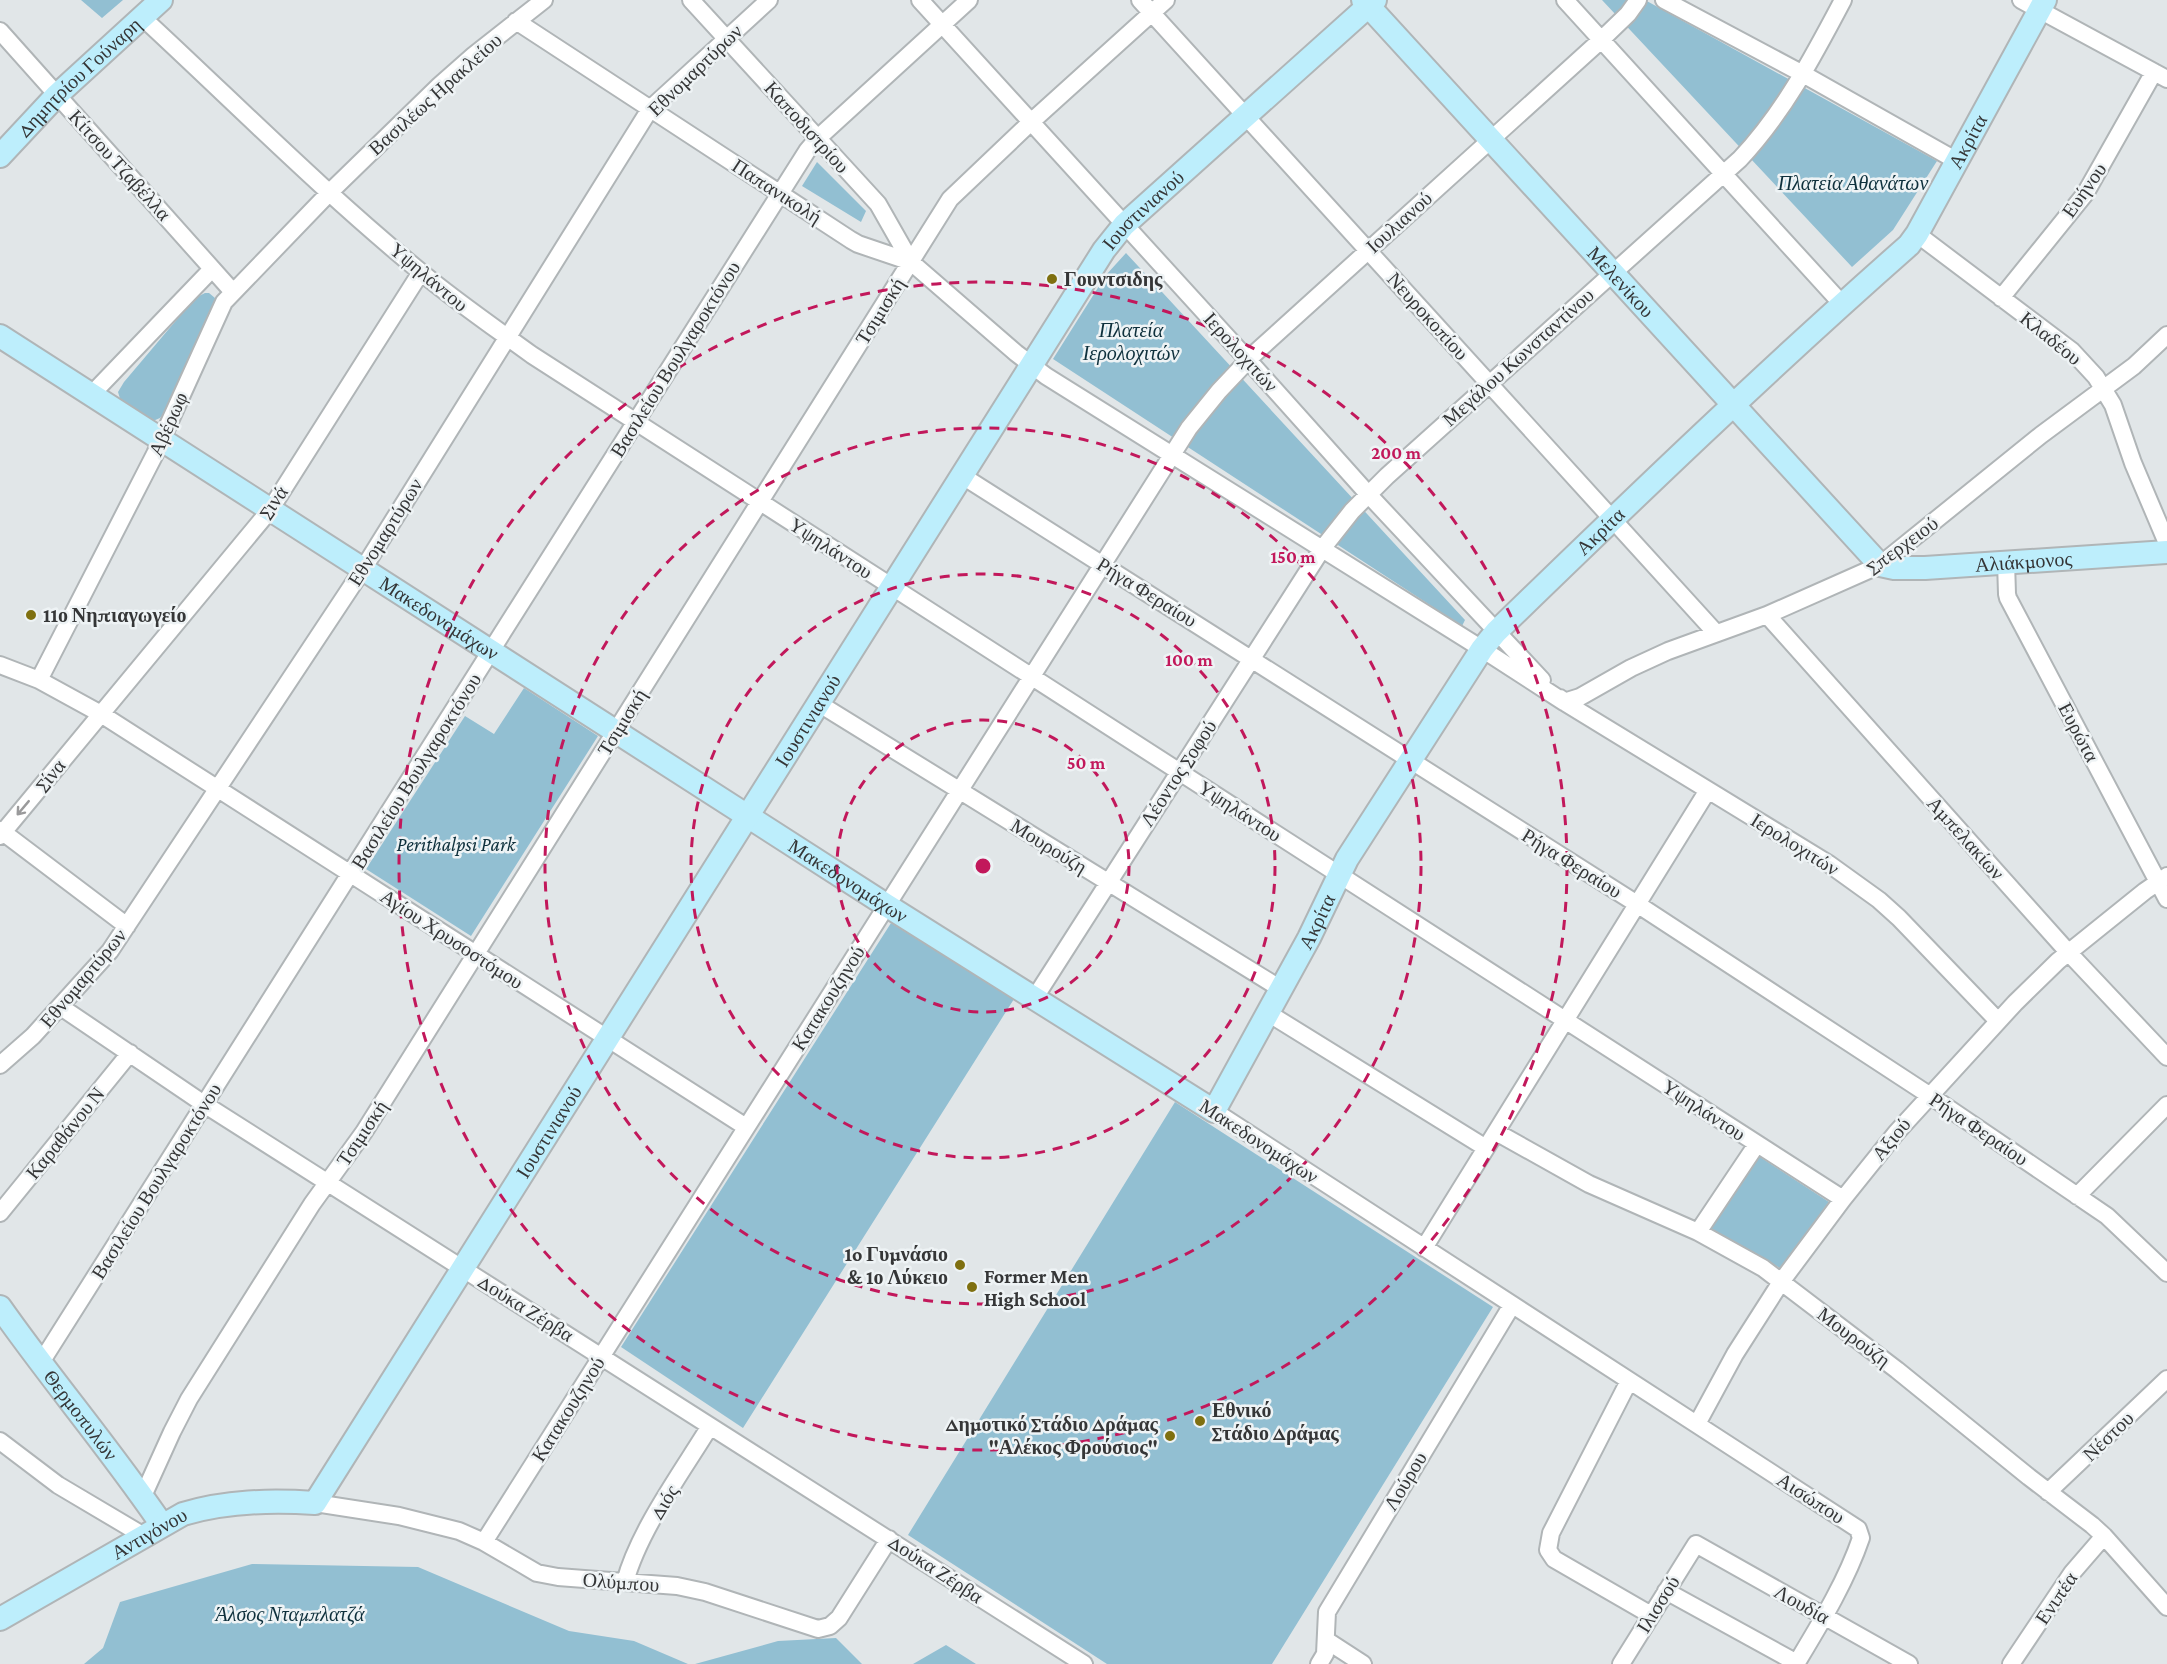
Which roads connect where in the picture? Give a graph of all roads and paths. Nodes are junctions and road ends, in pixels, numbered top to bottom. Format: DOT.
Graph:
graph roads {
  1 [pos="161,0"];
  2 [pos="544,0"];
  3 [pos="691,0"];
  4 [pos="769,0"];
  5 [pos="920,0"];
  6 [pos="969,0"];
  7 [pos="1140,0"];
  8 [pos="1166,0"];
  9 [pos="1564,0"];
  10 [pos="1638,0"];
  11 [pos="1664,0"];
  12 [pos="1844,0"];
  13 [pos="1369,2"];
  14 [pos="2036,3"];
  15 [pos="1152,13"];
  16 [pos="142,17"];
  17 [pos="516,21"];
  18 [pos="943,25"];
  19 [pos="2,35"];
  20 [pos="726,38"];
  21 [pos="1601,40"];
  22 [pos="1803,74"];
  23 [pos="2161,76"];
  24 [pos="57,94"];
  25 [pos="650,108"];
  26 [pos="1246,116"];
  27 [pos="1031,122"];
  28 [pos="818,138"];
  29 [pos="1491,140"];
  30 [pos="0,156"];
  31 [pos="1957,161"];
  32 [pos="1723,175"];
  33 [pos="330,192"];
  34 [pos="780,193"];
  35 [pos="1124,225"];
  36 [pos="1917,234"];
  37 [pos="1368,250"];
  38 [pos="911,262"];
  39 [pos="212,269"];
  40 [pos="421,272"];
  41 [pos="1612,272"];
  42 [pos="233,292"];
  43 [pos="2001,298"];
  44 [pos="1842,304"];
  45 [pos="2167,335"];
  46 [pos="0,336"];
  47 [pos="507,337"];
  48 [pos="1248,360"];
  49 [pos="1030,364"];
  50 [pos="1489,384"];
  51 [pos="2103,388"];
  52 [pos="91,394"];
  53 [pos="1734,405"];
  54 [pos="636,422"];
  55 [pos="161,439"];
  56 [pos="1171,454"];
  57 [pos="961,475"];
  58 [pos="1368,494"];
  59 [pos="760,502"];
  60 [pos="270,510"];
  61 [pos="1612,518"];
  62 [pos="2167,543"];
  63 [pos="1322,549"];
  64 [pos="2167,552"];
  65 [pos="2006,562"];
  66 [pos="1102,564"];
  67 [pos="1880,565"];
  68 [pos="363,569"];
  69 [pos="891,586"];
  70 [pos="1767,615"];
  71 [pos="1716,633"];
  72 [pos="1489,640"];
  73 [pos="491,652"];
  74 [pos="1251,658"];
  75 [pos="0,665"];
  76 [pos="1031,676"];
  77 [pos="39,680"];
  78 [pos="1564,702"];
  79 [pos="818,703"];
  80 [pos="101,714"];
  81 [pos="616,732"];
  82 [pos="1411,760"];
  83 [pos="1179,772"];
  84 [pos="219,789"];
  85 [pos="959,790"];
  86 [pos="1708,790"];
  87 [pos="747,816"];
  88 [pos="1,833"];
  89 [pos="350,874"];
  90 [pos="1340,876"];
  91 [pos="2163,879"];
  92 [pos="1107,882"];
  93 [pos="2167,899"];
  94 [pos="1637,904"];
  95 [pos="886,905"];
  96 [pos="128,926"];
  97 [pos="2068,952"];
  98 [pos="476,954"];
  99 [pos="1281,989"];
  100 [pos="1035,999"];
  101 [pos="61,1007"];
  102 [pos="1268,1013"];
  103 [pos="1565,1020"];
  104 [pos="1998,1021"];
  105 [pos="607,1038"];
  106 [pos="130,1053"];
  107 [pos="2167,1058"];
  108 [pos="0,1065"];
  109 [pos="1929,1095"];
  110 [pos="204,1104"];
  111 [pos="2167,1105"];
  112 [pos="1214,1111"];
  113 [pos="746,1127"];
  114 [pos="1496,1132"];
  115 [pos="1757,1144"];
  116 [pos="1486,1148"];
  117 [pos="327,1182"];
  118 [pos="2078,1196"];
  119 [pos="1843,1199"];
  120 [pos="0,1213"];
  121 [pos="1698,1232"];
  122 [pos="1424,1248"];
  123 [pos="462,1268"];
  124 [pos="2167,1273"];
  125 [pos="1781,1282"];
  126 [pos="1512,1305"];
  127 [pos="0,1307"];
  128 [pos="601,1356"];
  129 [pos="40,1364"];
  130 [pos="2167,1379"];
  131 [pos="1629,1381"];
  132 [pos="1697,1425"];
  133 [pos="710,1426"];
  134 [pos="0,1441"];
  135 [pos="2049,1492"];
  136 [pos="143,1496"];
  137 [pos="315,1503"];
  138 [pos="153,1530"];
  139 [pos="2104,1536"];
  140 [pos="888,1539"];
  141 [pos="484,1542"];
  142 [pos="1696,1544"];
  143 [pos="625,1582"];
  144 [pos="1666,1591"];
  145 [pos="2167,1607"];
  146 [pos="1651,1615"];
  147 [pos="1825,1617"];
  148 [pos="0,1619"];
  149 [pos="1326,1640"];
  150 [pos="1084,1664"];
  151 [pos="1319,1664"];
  152 [pos="1363,1664"];
  153 [pos="1621,1664"];
  154 [pos="1796,1664"];
  155 [pos="1909,1664"];
  156 [pos="2011,1664"];
  1 -- 16 [label="street, Δημητρίου Γούναρη"];
  2 -- 17 [label="street, Βασιλέως Ηρακλείου"];
  3 -- 20 [label="street, Καποδιστρίου"];
  4 -- 20 [label="street, Εθνομαρτύρων"];
  5 -- 18 [label="street, Ιερολοχιτών"];
  6 -- 18 [label="street, Βασιλείου Βουλγαροκτόνου"];
  7 -- 15 [label="street, Νευροκοπίου"];
  8 -- 15 [label="street, Τσιμισκή"];
  9 -- 21 [label="street"];
  10 -- 21 [label="street, Ιουλιανού"];
  11 -- 22 [label="street"];
  12 -- 22 [label="street, Μεγάλου Κωνσταντίνου"];
  13 -- 26 [label="street, Ιουστινιανού"];
  13 -- 29 [label="street, Μελενίκου"];
  14 -- 23 [label="street"];
  14 -- 31 [label="street, Ακρίτα"];
  15 -- 26 [label="street, Νευροκοπίου"];
  15 -- 27 [label="street, Τσιμισκή"];
  16 -- 24 [label="street, Δημητρίου Γούναρη"];
  16 -- 33 [label="street, Υψηλάντου"];
  17 -- 25 [label="street, Παπανικολή"];
  17 -- 33 [label="street, Βασιλέως Ηρακλείου"];
  18 -- 27 [label="street, Ιερολοχιτών"];
  18 -- 28 [label="street, Βασιλείου Βουλγαροκτόνου"];
  19 -- 24 [label="street, Κίτσου Τζαβέλλα"];
  20 -- 25 [label="street, Εθνομαρτύρων"];
  20 -- 28 [label="street, Καποδιστρίου"];
  21 -- 29 [label="street, Ιουλιανού"];
  21 -- 32 [label="street"];
  22 -- 31 [label="street"];
  22 -- 32 [label="street, Μεγάλου Κωνσταντίνου"];
  23 -- 43 [label="street, Ευήνου"];
  24 -- 30 [label="street, Δημητρίου Γούναρη"];
  24 -- 39 [label="street, Κίτσου Τζαβέλλα"];
  25 -- 34 [label="street, Παπανικολή"];
  25 -- 47 [label="street, Εθνομαρτύρων"];
  26 -- 35 [label="street, Ιουστινιανού"];
  26 -- 37 [label="street, Νευροκοπίου"];
  27 -- 35 [label="street, Ιερολοχιτών"];
  27 -- 38 [label="street, Τσιμισκή"];
  28 -- 34 [label="street, Βασιλείου Βουλγαροκτόνου"];
  28 -- 38 [label="street, Καποδιστρίου"];
  29 -- 37 [label="street, Ιουλιανού"];
  29 -- 41 [label="street, Μελενίκου"];
  31 -- 36 [label="street, Ακρίτα"];
  32 -- 41 [label="street, Μεγάλου Κωνσταντίνου"];
  32 -- 44 [label="street"];
  33 -- 40 [label="street, Υψηλάντου"];
  33 -- 42 [label="street, Αβέρωφ"];
  34 -- 38 [label="street, Παπανικολή"];
  34 -- 54 [label="street, Βασιλείου Βουλγαροκτόνου"];
  35 -- 48 [label="street, Ιερολοχιτών"];
  35 -- 49 [label="street, Ιουστινιανού"];
  36 -- 43 [label="street, Κλαδέου"];
  36 -- 44 [label="street, Ακρίτα"];
  37 -- 48 [label="street, Ιουλιανού"];
  37 -- 50 [label="street, Νευροκοπίου"];
  38 -- 49 [label="street, Παπανικολή"];
  38 -- 59 [label="street, Τσιμισκή"];
  39 -- 42 [label="street, Κίτσου Τζαβέλλα"];
  39 -- 52 [label="street"];
  40 -- 47 [label="street, Υψηλάντου"];
  40 -- 60 [label="street, Σινά"];
  41 -- 50 [label="street, Μεγάλου Κωνσταντίνου"];
  41 -- 53 [label="street, Μελενίκου"];
  42 -- 55 [label="street, Αβέρωφ"];
  43 -- 51 [label="street, Κλαδέου"];
  44 -- 53 [label="street, Ακρίτα"];
  45 -- 51 [label="street, Σπερχειού"];
  46 -- 52 [label="street, Μακεδονομάχων"];
  47 -- 54 [label="street, Υψηλάντου"];
  47 -- 68 [label="street, Εθνομαρτύρων"];
  48 -- 56 [label="street, Ιουλιανού"];
  48 -- 58 [label="street, Ιερολοχιτών"];
  49 -- 56 [label="street, Ιερολοχιτών"];
  49 -- 57 [label="street, Ιουστινιανού"];
  50 -- 58 [label="street, Μεγάλου Κωνσταντίνου"];
  50 -- 61 [label="street, Νευροκοπίου"];
  51 -- 62 [label="street, Κλαδέου"];
  51 -- 67 [label="street, Σπερχειού"];
  52 -- 55 [label="street, Μακεδονομάχων"];
  53 -- 61 [label="street, Ακρίτα"];
  53 -- 67 [label="street, Μελενίκου"];
  54 -- 59 [label="street, Υψηλάντου"];
  54 -- 73 [label="street, Βασιλείου Βουλγαροκτόνου"];
  55 -- 60 [label="street, Μακεδονομάχων"];
  55 -- 77 [label="street, Αβέρωφ"];
  56 -- 63 [label="street, Ιερολοχιτών"];
  56 -- 66 [label="street, Κατακουζηνού"];
  57 -- 66 [label="street, Ρήγα Φεραίου"];
  57 -- 69 [label="street, Ιουστινιανού"];
  58 -- 63 [label="street, Μεγάλου Κωνσταντίνου"];
  58 -- 72 [label="street, Ιερολοχιτών"];
  59 -- 69 [label="street, Υψηλάντου"];
  59 -- 81 [label="street, Τσιμισκή"];
  60 -- 68 [label="street, Μακεδονομάχων"];
  60 -- 80 [label="street, Σινά"];
  61 -- 71 [label="street, Νευροκοπίου"];
  61 -- 72 [label="street, Ακρίτα"];
  63 -- 72 [label="street, Ιερολοχιτών"];
  63 -- 74 [label="street, Λέοντος Σοφού"];
  64 -- 65 [label="street, Αλιάκμονος"];
  65 -- 67 [label="street, Αλιάκμονος"];
  65 -- 91 [label="street, Ευρώτα"];
  66 -- 74 [label="street, Ρήγα Φεραίου"];
  66 -- 76 [label="street, Κατακουζηνού"];
  67 -- 70 [label="street, Σπερχειού"];
  68 -- 73 [label="street, Μακεδονομάχων"];
  68 -- 84 [label="street, Εθνομαρτύρων"];
  69 -- 76 [label="street, Υψηλάντου"];
  69 -- 79 [label="street, Ιουστινιανού"];
  70 -- 71 [label="street, Σπερχειού"];
  70 -- 97 [label="street, Αμπελακίων"];
  71 -- 78 [label="street, Σπερχειού"];
  72 -- 78 [label="street, Ιερολοχιτών"];
  72 -- 82 [label="street, Ακρίτα"];
  73 -- 81 [label="street, Μακεδονομάχων"];
  73 -- 89 [label="street, Βασιλείου Βουλγαροκτόνου"];
  74 -- 82 [label="street, Ρήγα Φεραίου"];
  74 -- 83 [label="street, Λέοντος Σοφού"];
  75 -- 77 [label="street, Αγίου Χρυσοστόμου"];
  76 -- 83 [label="street, Υψηλάντου"];
  76 -- 85 [label="street, Κατακουζηνού"];
  77 -- 80 [label="street, Αγίου Χρυσοστόμου"];
  78 -- 86 [label="street, Ιερολοχιτών"];
  79 -- 85 [label="street, Μουρούζη"];
  79 -- 87 [label="street, Ιουστινιανού"];
  80 -- 84 [label="street, Αγίου Χρυσοστόμου"];
  80 -- 88 [label="street, Σίνα, one-way"];
  81 -- 87 [label="street, Μακεδονομάχων"];
  81 -- 98 [label="street, Τσιμισκή"];
  82 -- 90 [label="street, Ακρίτα"];
  82 -- 94 [label="street, Ρήγα Φεραίου"];
  83 -- 90 [label="street, Υψηλάντου"];
  83 -- 92 [label="street, Λέοντος Σοφού"];
  84 -- 89 [label="street, Αγίου Χρυσοστόμου"];
  84 -- 96 [label="street, Εθνομαρτύρων"];
  85 -- 92 [label="street, Μουρούζη"];
  85 -- 95 [label="street, Κατακουζηνού"];
  86 -- 94 [label="street"];
  86 -- 104 [label="street, Ιερολοχιτών"];
  87 -- 95 [label="street, Μακεδονομάχων"];
  87 -- 105 [label="street, Ιουστινιανού"];
  88 -- 96 [label="street"];
  89 -- 98 [label="street, Αγίου Χρυσοστόμου"];
  89 -- 110 [label="street, Βασιλείου Βουλγαροκτόνου"];
  90 -- 99 [label="street, Ακρίτα"];
  90 -- 103 [label="street, Υψηλάντου"];
  91 -- 93 [label="street, Ευρώτα"];
  91 -- 97 [label="street, Αξιού"];
  92 -- 99 [label="street, Μουρούζη"];
  92 -- 100 [label="street, Λέοντος Σοφού"];
  94 -- 103 [label="street"];
  94 -- 109 [label="street, Ρήγα Φεραίου"];
  95 -- 100 [label="street, Μακεδονομάχων"];
  95 -- 113 [label="street, Κατακουζηνού"];
  96 -- 101 [label="street, Εθνομαρτύρων"];
  97 -- 104 [label="street, Αξιού"];
  97 -- 107 [label="street, Αμπελακίων"];
  98 -- 105 [label="street, Αγίου Χρυσοστόμου"];
  98 -- 117 [label="street, Τσιμισκή"];
  99 -- 102 [label="street, Ακρίτα"];
  100 -- 112 [label="street, Μακεδονομάχων"];
  101 -- 106 [label="street, Δούκα Ζέρβα"];
  101 -- 108 [label="street, Εθνομαρτύρων"];
  102 -- 112 [label="street, Ακρίτα"];
  102 -- 116 [label="street"];
  103 -- 114 [label="street"];
  103 -- 115 [label="street, Υψηλάντου"];
  104 -- 109 [label="street, Αξιού"];
  105 -- 113 [label="street, Αγίου Χρυσοστόμου"];
  105 -- 123 [label="street, Ιουστινιανού"];
  106 -- 110 [label="street, Δούκα Ζέρβα"];
  106 -- 120 [label="street, Καραθάνου Ν"];
  109 -- 118 [label="street, Ρήγα Φεραίου"];
  109 -- 119 [label="street, Αξιού"];
  110 -- 117 [label="street, Δούκα Ζέρβα"];
  110 -- 129 [label="street, Βασιλείου Βουλγαροκτόνου"];
  111 -- 118 [label="street"];
  112 -- 122 [label="street, Μακεδονομάχων"];
  113 -- 128 [label="street, Κατακουζηνού"];
  114 -- 116 [label="street"];
  114 -- 121 [label="street, Μουρούζη"];
  115 -- 119 [label="street, Υψηλάντου"];
  115 -- 121 [label="street"];
  116 -- 122 [label="street"];
  117 -- 123 [label="street, Δούκα Ζέρβα"];
  117 -- 136 [label="street, Τσιμισκή"];
  118 -- 124 [label="street, Ρήγα Φεραίου"];
  119 -- 125 [label="street, Αξιού"];
  121 -- 125 [label="street, Μουρούζη"];
  122 -- 126 [label="street, Μακεδονομάχων"];
  123 -- 128 [label="street, Δούκα Ζέρβα"];
  123 -- 137 [label="street, Ιουστινιανού"];
  125 -- 132 [label="street, Αξιού"];
  125 -- 135 [label="street, Μουρούζη"];
  126 -- 131 [label="street, Μακεδονομάχων"];
  126 -- 149 [label="street, Λούρου"];
  127 -- 129 [label="street, Θερμοπυλών"];
  128 -- 133 [label="street, Δούκα Ζέρβα"];
  128 -- 141 [label="street, Κατακουζηνού"];
  129 -- 136 [label="street, Θερμοπυλών"];
  130 -- 135 [label="street, Νέστου"];
  131 -- 132 [label="street, Μακεδονομάχων"];
  131 -- 146 [label="street"];
  132 -- 147 [label="street, Αισώπου"];
  133 -- 140 [label="street, Δούκα Ζέρβα"];
  133 -- 143 [label="street, Διός"];
  134 -- 138 [label="street"];
  135 -- 139 [label="street, Μουρούζη"];
  136 -- 138 [label="street, Θερμοπυλών"];
  137 -- 138 [label="street, Αντιγόνου"];
  137 -- 141 [label="street, Ολύμπου"];
  138 -- 148 [label="street, Αντιγόνου"];
  139 -- 145 [label="street, Μουρούζη"];
  139 -- 156 [label="street, Ενιπέα"];
  140 -- 143 [label="street, Ολύμπου"];
  140 -- 150 [label="street, Δούκα Ζέρβα"];
  141 -- 143 [label="street, Ολύμπου"];
  142 -- 144 [label="street, Ιλισσού"];
  142 -- 147 [label="street, Λουδία"];
  144 -- 146 [label="street, Ιλισσού"];
  144 -- 154 [label="street"];
  146 -- 153 [label="street, Ιλισσού"];
  147 -- 154 [label="street, Αισώπου"];
  147 -- 155 [label="street, Λουδία"];
  149 -- 151 [label="street, Λούρου"];
  149 -- 152 [label="street"];
}
